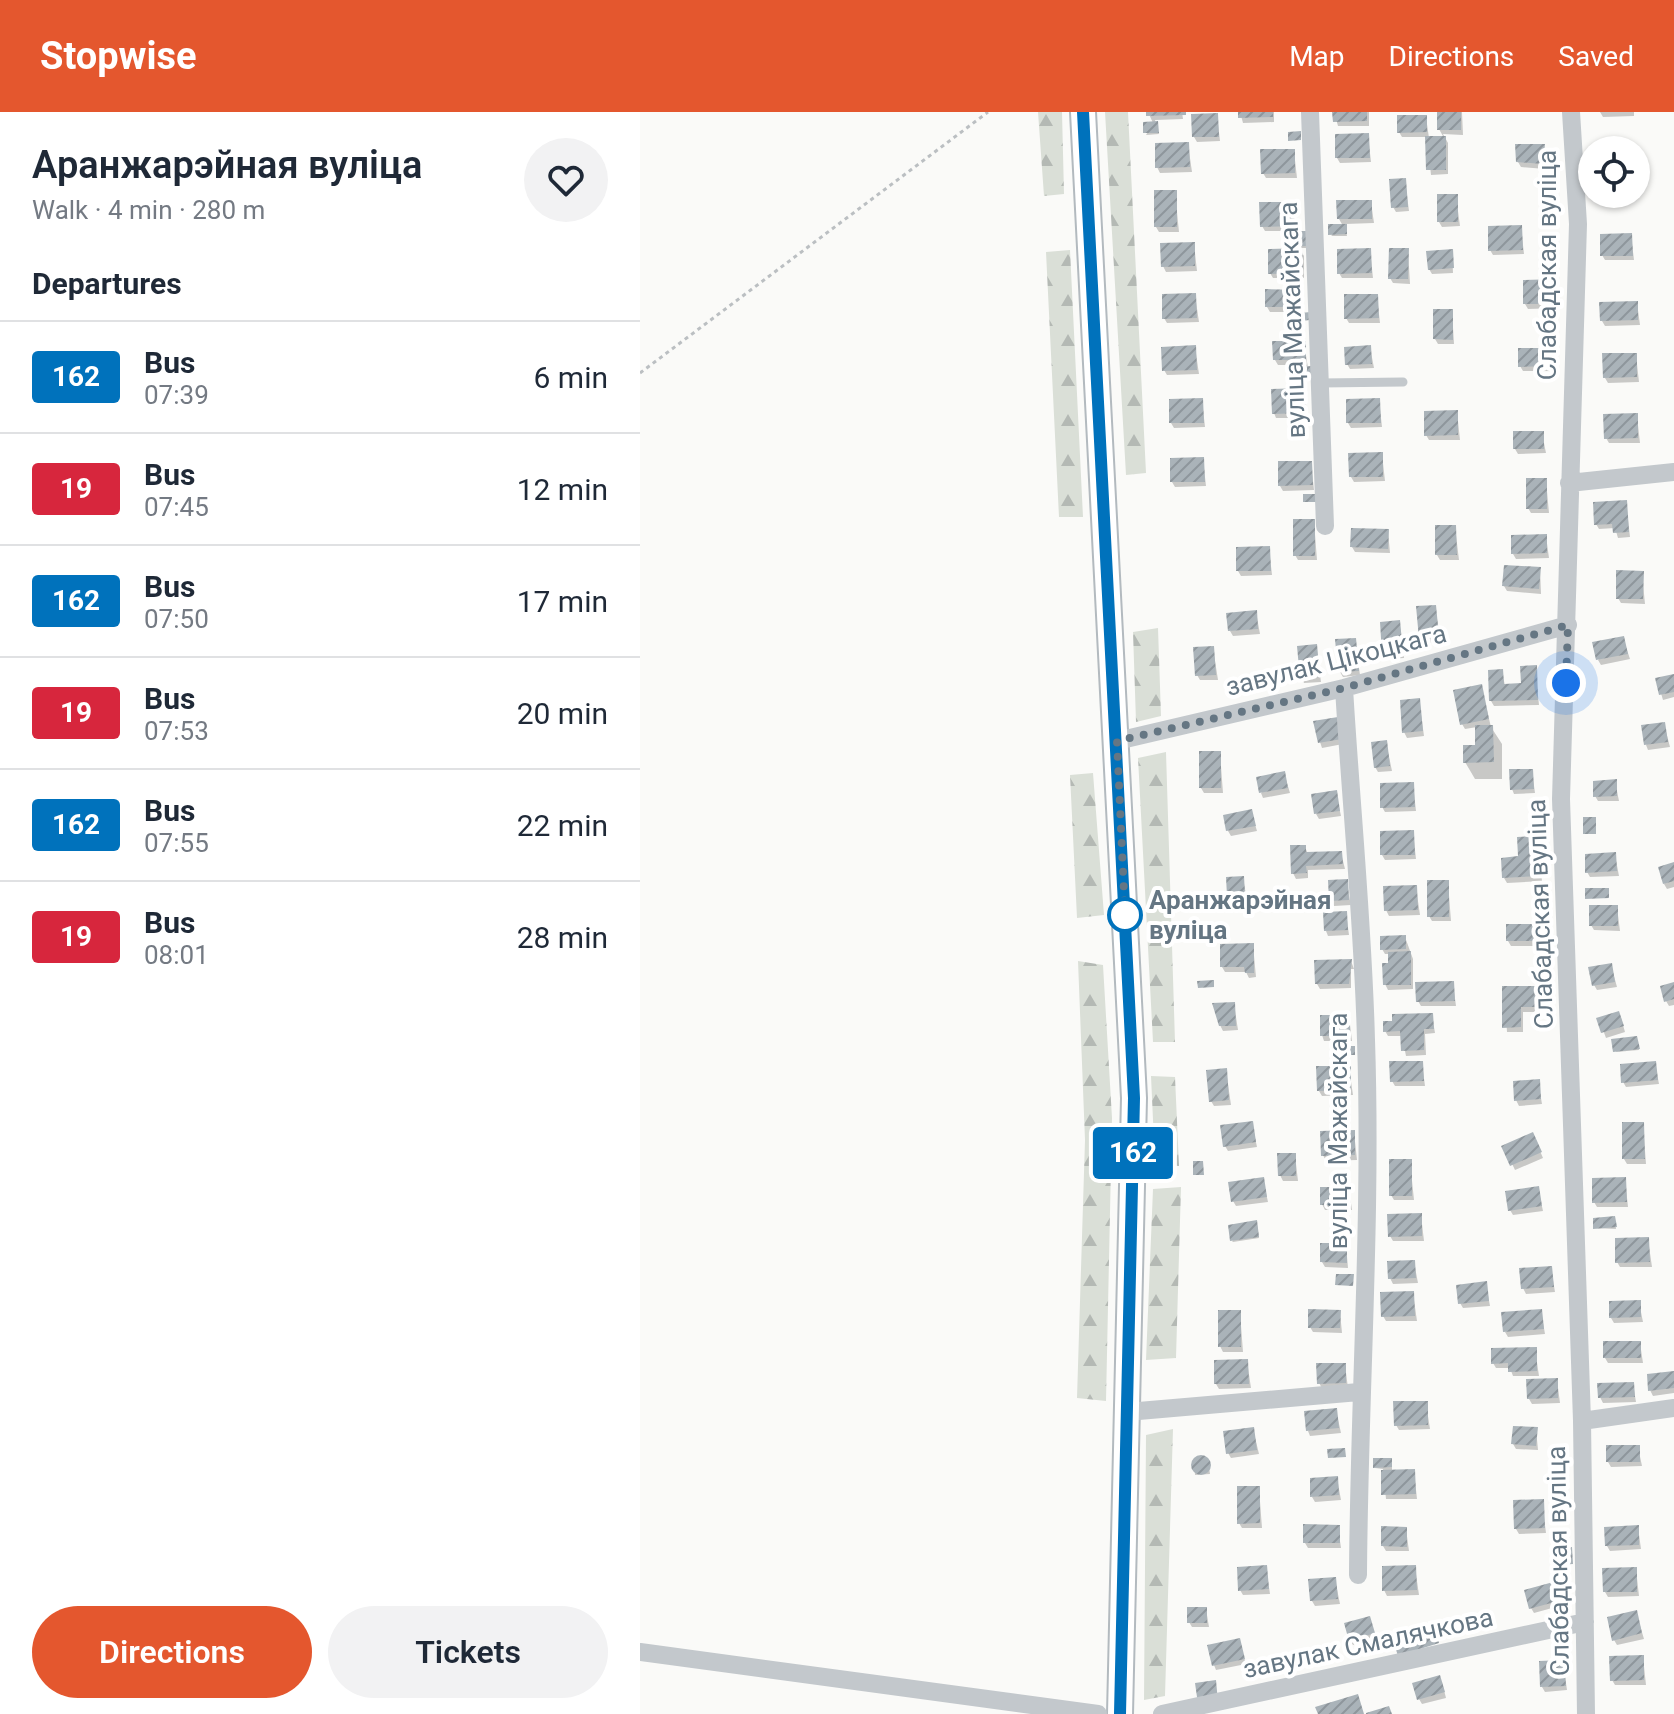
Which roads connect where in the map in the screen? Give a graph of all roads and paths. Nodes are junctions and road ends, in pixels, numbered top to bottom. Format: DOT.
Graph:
graph roads {
  1 [pos="988,112"];
  2 [pos="1083,112"];
  3 [pos="1310,112"];
  4 [pos="1571,112"];
  5 [pos="640,373"];
  6 [pos="1403,382"];
  7 [pos="1321,383"];
  8 [pos="1674,472"];
  9 [pos="1569,483"];
  10 [pos="1325,526"];
  11 [pos="1568,625"];
  12 [pos="1344,688"];
  13 [pos="1117,741"];
  14 [pos="1359,1392"];
  15 [pos="1674,1408"];
  16 [pos="1127,1412"];
  17 [pos="1582,1421"];
  18 [pos="1358,1575"];
  19 [pos="1585,1622"];
  20 [pos="640,1652"];
  21 [pos="1098,1714"];
  22 [pos="1120,1714"];
  23 [pos="1162,1714"];
  24 [pos="1586,1714"];
  1 -- 5 [label="path"];
  2 -- 13 [label="main road"];
  3 -- 7 [label="street, вуліца Мажайскага"];
  4 -- 9 [label="street, Слабадская вуліца"];
  6 -- 7 [label="lane"];
  7 -- 10 [label="street, вуліца Мажайскага"];
  8 -- 9 [label="street"];
  9 -- 11 [label="street, Слабадская вуліца"];
  11 -- 12 [label="street, завулак Цікоцкага"];
  11 -- 17 [label="street, Слабадская вуліца"];
  12 -- 13 [label="street, завулак Цікоцкага"];
  12 -- 14 [label="street, вуліца Мажайскага"];
  13 -- 16 [label="main road"];
  14 -- 16 [label="street"];
  14 -- 18 [label="street, вуліца Мажайскага"];
  15 -- 17 [label="street"];
  16 -- 22 [label="main road"];
  17 -- 19 [label="street, Слабадская вуліца"];
  19 -- 23 [label="street, завулак Смалячкова"];
  19 -- 24 [label="street, Слабадская вуліца"];
  20 -- 21 [label="street"];
}
